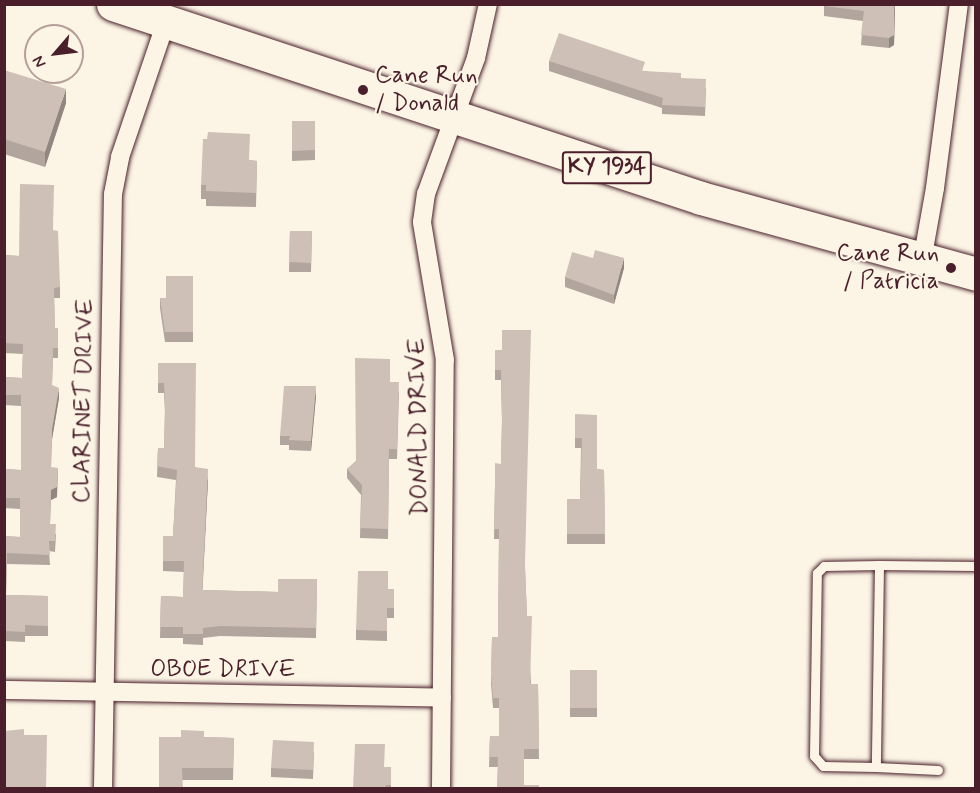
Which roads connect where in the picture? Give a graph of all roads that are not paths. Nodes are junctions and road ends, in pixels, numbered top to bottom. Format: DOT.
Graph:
graph roads {
  1 [pos="113,4"];
  2 [pos="488,4"];
  3 [pos="959,4"];
  4 [pos="166,22"];
  5 [pos="454,118"];
  6 [pos="922,261"];
  7 [pos="975,274"];
  8 [pos="879,565"];
  9 [pos="975,566"];
  10 [pos="4,690"];
  11 [pos="104,691"];
  12 [pos="442,698"];
  13 [pos="876,767"];
  14 [pos="938,770"];
  15 [pos="104,789"];
  16 [pos="441,789"];
  1 -- 4 [label="highway, KY 1934"];
  2 -- 5 [label="street, DONALD DRIVE"];
  3 -- 6 [label="street"];
  4 -- 5 [label="highway, KY 1934"];
  4 -- 11 [label="street, CLARINET DRIVE"];
  5 -- 6 [label="highway, KY 1934"];
  5 -- 12 [label="street, DONALD DRIVE"];
  6 -- 7 [label="highway, KY 1934"];
  8 -- 9 [label="lane"];
  8 -- 13 [label="lane"];
  8 -- 13 [label="lane"];
  10 -- 11 [label="street, OBOE DRIVE"];
  11 -- 12 [label="street, OBOE DRIVE"];
  11 -- 15 [label="street, CLARINET DRIVE"];
  12 -- 16 [label="street, DONALD DRIVE"];
  13 -- 14 [label="lane"];
}
